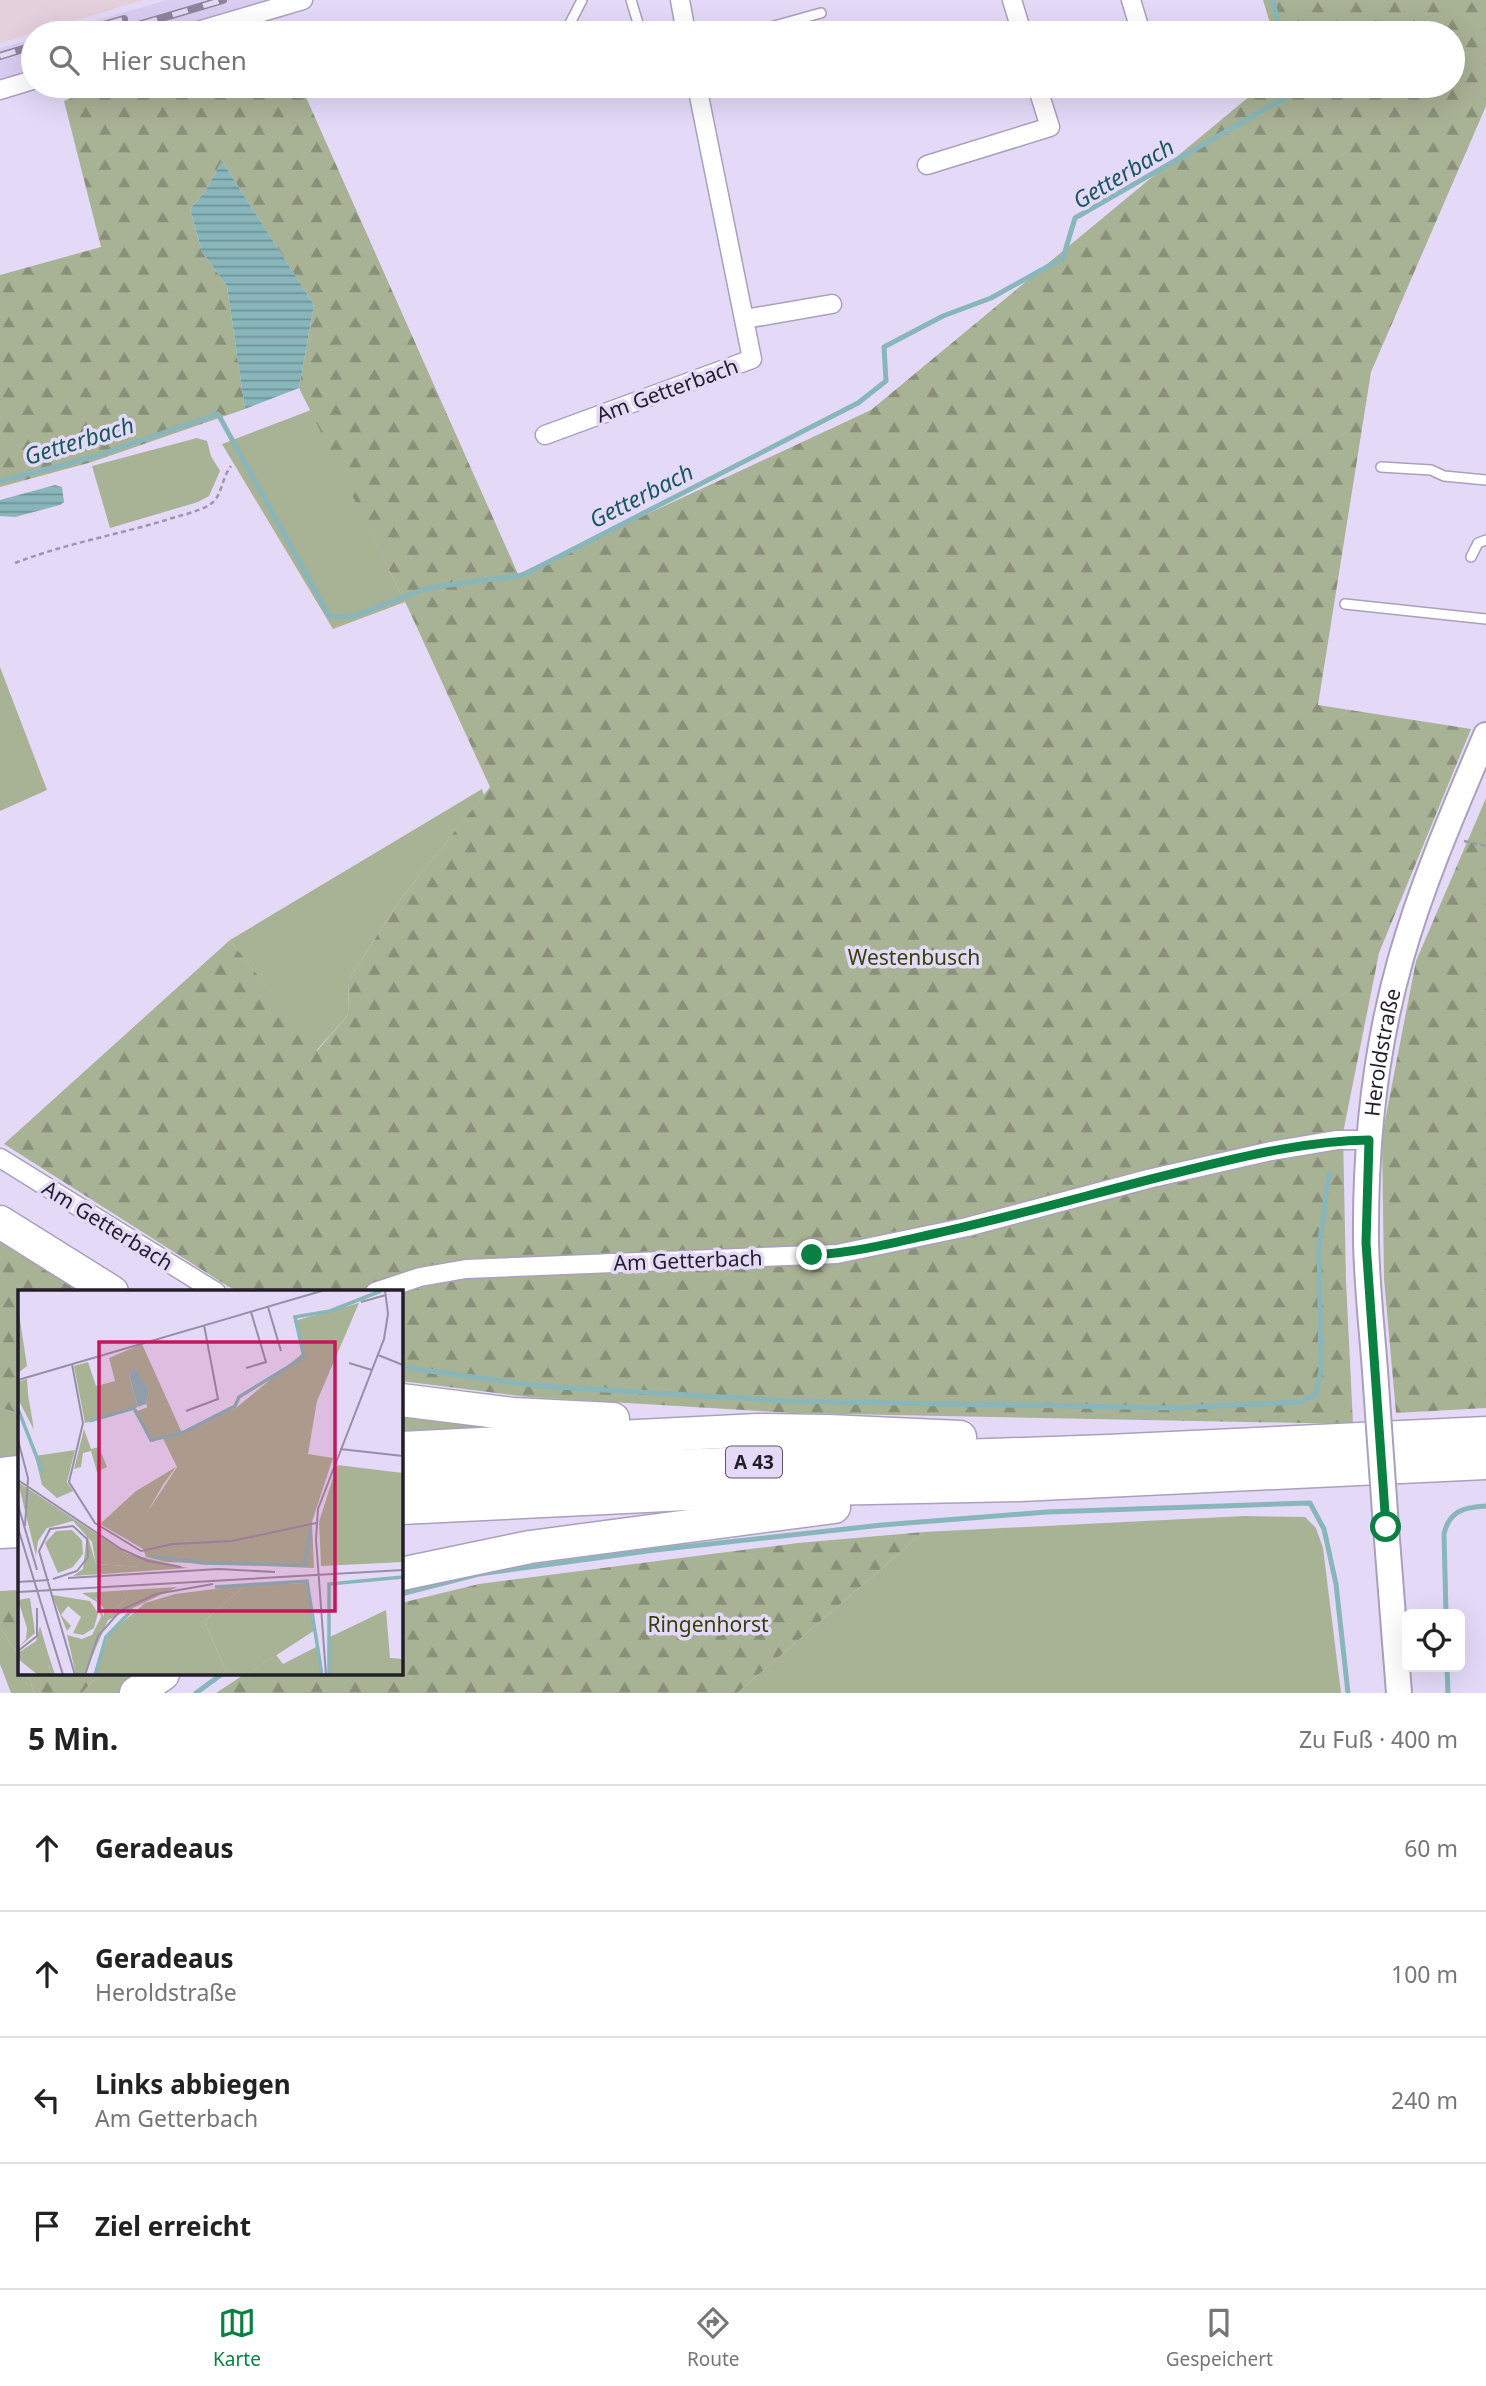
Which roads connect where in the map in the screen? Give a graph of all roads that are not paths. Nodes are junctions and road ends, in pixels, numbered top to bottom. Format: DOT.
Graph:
graph roads {
  1 [pos="303,0"];
  2 [pos="582,0"];
  3 [pos="631,0"];
  4 [pos="680,0"];
  5 [pos="1012,0"];
  6 [pos="1131,0"];
  7 [pos="821,13"];
  8 [pos="232,21"];
  9 [pos="571,21"];
  10 [pos="637,21"];
  11 [pos="687,21"];
  12 [pos="792,21"];
  13 [pos="1018,21"];
  14 [pos="1137,21"];
  15 [pos="21,84"];
  16 [pos="0,90"];
  17 [pos="699,98"];
  18 [pos="1041,98"];
  19 [pos="927,165"];
  20 [pos="832,304"];
  21 [pos="745,319"];
  22 [pos="545,435"];
  23 [pos="1381,467"];
  24 [pos="1486,480"];
  25 [pos="1486,540"];
  26 [pos="1471,557"];
  27 [pos="1345,604"];
  28 [pos="1486,619"];
  29 [pos="1486,735"];
  30 [pos="1369,1140"];
  31 [pos="0,1158"];
  32 [pos="0,1222"];
  33 [pos="109,1290"];
  34 [pos="213,1290"];
  35 [pos="381,1290"];
  36 [pos="402,1400"];
  37 [pos="758,1430"];
  38 [pos="1486,1433"];
  39 [pos="402,1448"];
  40 [pos="1108,1451"];
  41 [pos="1486,1463"];
  42 [pos="18,1472"];
  43 [pos="0,1474"];
  44 [pos="402,1479"];
  45 [pos="1020,1485"];
  46 [pos="18,1501"];
  47 [pos="0,1503"];
  48 [pos="402,1508"];
  49 [pos="18,1531"];
  50 [pos="0,1532"];
  51 [pos="402,1574"];
  52 [pos="162,1675"];
  53 [pos="136,1693"];
  54 [pos="1399,1693"];
  1 -- 8 [label="street"];
  2 -- 9 [label="lane"];
  3 -- 10 [label="lane"];
  4 -- 11 [label="street"];
  5 -- 13 [label="street"];
  6 -- 14 [label="street"];
  7 -- 12 [label="lane"];
  15 -- 16 [label="street"];
  17 -- 21 [label="street, Am Getterbach"];
  18 -- 19 [label="street"];
  20 -- 21 [label="street"];
  21 -- 22 [label="street, Am Getterbach"];
  23 -- 24 [label="lane"];
  25 -- 26 [label="lane"];
  27 -- 28 [label="lane"];
  29 -- 30 [label="main road, Heroldstraße"];
  30 -- 35 [label="street, Am Getterbach"];
  30 -- 54 [label="main road, Heroldstraße, bridge"];
  31 -- 34 [label="street, Am Getterbach"];
  32 -- 33 [label="highway"];
  36 -- 37 [label="highway"];
  37 -- 39 [label="highway"];
  37 -- 40 [label="highway"];
  38 -- 40 [label="highway, A 43"];
  40 -- 44 [label="highway, A 43"];
  41 -- 45 [label="highway, A 43"];
  42 -- 43 [label="highway"];
  45 -- 48 [label="highway, A 43"];
  45 -- 51 [label="highway"];
  46 -- 47 [label="highway"];
  49 -- 50 [label="highway"];
  52 -- 53 [label="highway"];
}
